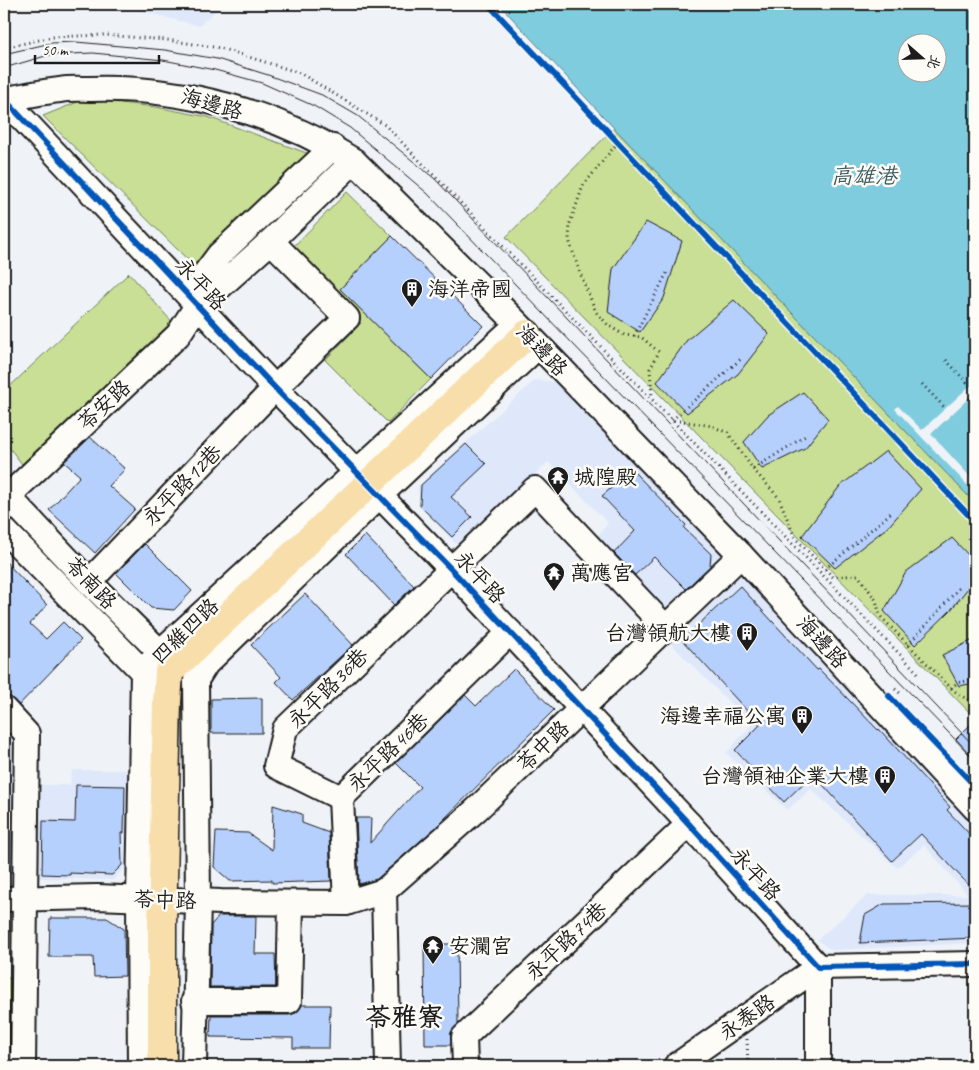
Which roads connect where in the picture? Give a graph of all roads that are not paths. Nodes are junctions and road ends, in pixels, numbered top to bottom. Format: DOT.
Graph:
graph roads {
  1 [pos="4,100"];
  2 [pos="333,148"];
  3 [pos="354,161"];
  4 [pos="271,241"];
  5 [pos="198,304"];
  6 [pos="528,335"];
  7 [pos="275,388"];
  8 [pos="369,484"];
  9 [pos="5,496"];
  10 [pos="4,530"];
  11 [pos="741,555"];
  12 [pos="451,569"];
  13 [pos="89,582"];
  14 [pos="665,627"];
  15 [pos="510,632"];
  16 [pos="157,666"];
  17 [pos="196,680"];
  18 [pos="4,709"];
  19 [pos="582,709"];
  20 [pos="341,798"];
  21 [pos="975,808"];
  22 [pos="689,824"];
  23 [pos="384,892"];
  24 [pos="15,899"];
  25 [pos="150,899"];
  26 [pos="198,901"];
  27 [pos="291,903"];
  28 [pos="346,903"];
  29 [pos="975,964"];
  30 [pos="818,967"];
  31 [pos="194,1001"];
  32 [pos="23,1066"];
  33 [pos="140,1066"];
  34 [pos="162,1066"];
  35 [pos="194,1066"];
  36 [pos="388,1066"];
  37 [pos="465,1066"];
  38 [pos="676,1066"];
  39 [pos="818,1066"];
  1 -- 2 [label="street, 海邊路"];
  1 -- 5 [label="street, 永平路"];
  2 -- 3 [label="street, 海邊路"];
  2 -- 5 [label="street, 苓安路"];
  3 -- 4 [label="street, 苓安路"];
  3 -- 6 [label="street, 海邊路"];
  4 -- 5 [label="street, 苓安路"];
  4 -- 7 [label="street, 永平路12巷"];
  5 -- 7 [label="street, 永平路"];
  5 -- 9 [label="street, 苓安路"];
  6 -- 8 [label="main road, 四維四路"];
  6 -- 11 [label="street, 海邊路"];
  7 -- 8 [label="street, 永平路"];
  7 -- 13 [label="street, 永平路12巷"];
  8 -- 12 [label="street, 永平路"];
  8 -- 16 [label="main road, 四維四路"];
  8 -- 17 [label="street, 四維四路"];
  9 -- 13 [label="street, 苓南路"];
  10 -- 16 [label="street, 苓南路"];
  11 -- 14 [label="street, 苓中路"];
  11 -- 21 [label="street, 海邊路"];
  12 -- 14 [label="street"];
  12 -- 15 [label="street, 永平路"];
  12 -- 20 [label="street, 永平路36巷"];
  13 -- 16 [label="street, 苓南路"];
  14 -- 19 [label="street, 苓中路"];
  15 -- 19 [label="street, 永平路"];
  15 -- 20 [label="street, 永平路46巷"];
  16 -- 17 [label="street, 苓南路"];
  16 -- 25 [label="main road, 四維四路"];
  17 -- 26 [label="street, 四維四路"];
  18 -- 24 [label="street"];
  19 -- 22 [label="street, 永平路"];
  19 -- 23 [label="street, 苓中路"];
  20 -- 28 [label="street, 永平路46巷"];
  22 -- 30 [label="street, 永平路"];
  22 -- 37 [label="street, 永平路74巷"];
  23 -- 28 [label="street, 苓中路"];
  23 -- 36 [label="street"];
  24 -- 25 [label="street, 苓中路"];
  24 -- 32 [label="street"];
  25 -- 26 [label="street, 苓中路"];
  25 -- 33 [label="street, 四維四路"];
  25 -- 34 [label="main road, 四維四路"];
  26 -- 27 [label="street, 苓中路"];
  26 -- 31 [label="street, 四維四路"];
  27 -- 28 [label="street, 苓中路"];
  27 -- 31 [label="street"];
  29 -- 30 [label="street"];
  30 -- 38 [label="street, 永泰路"];
  30 -- 39 [label="street"];
  31 -- 35 [label="street, 四維四路"];
}
